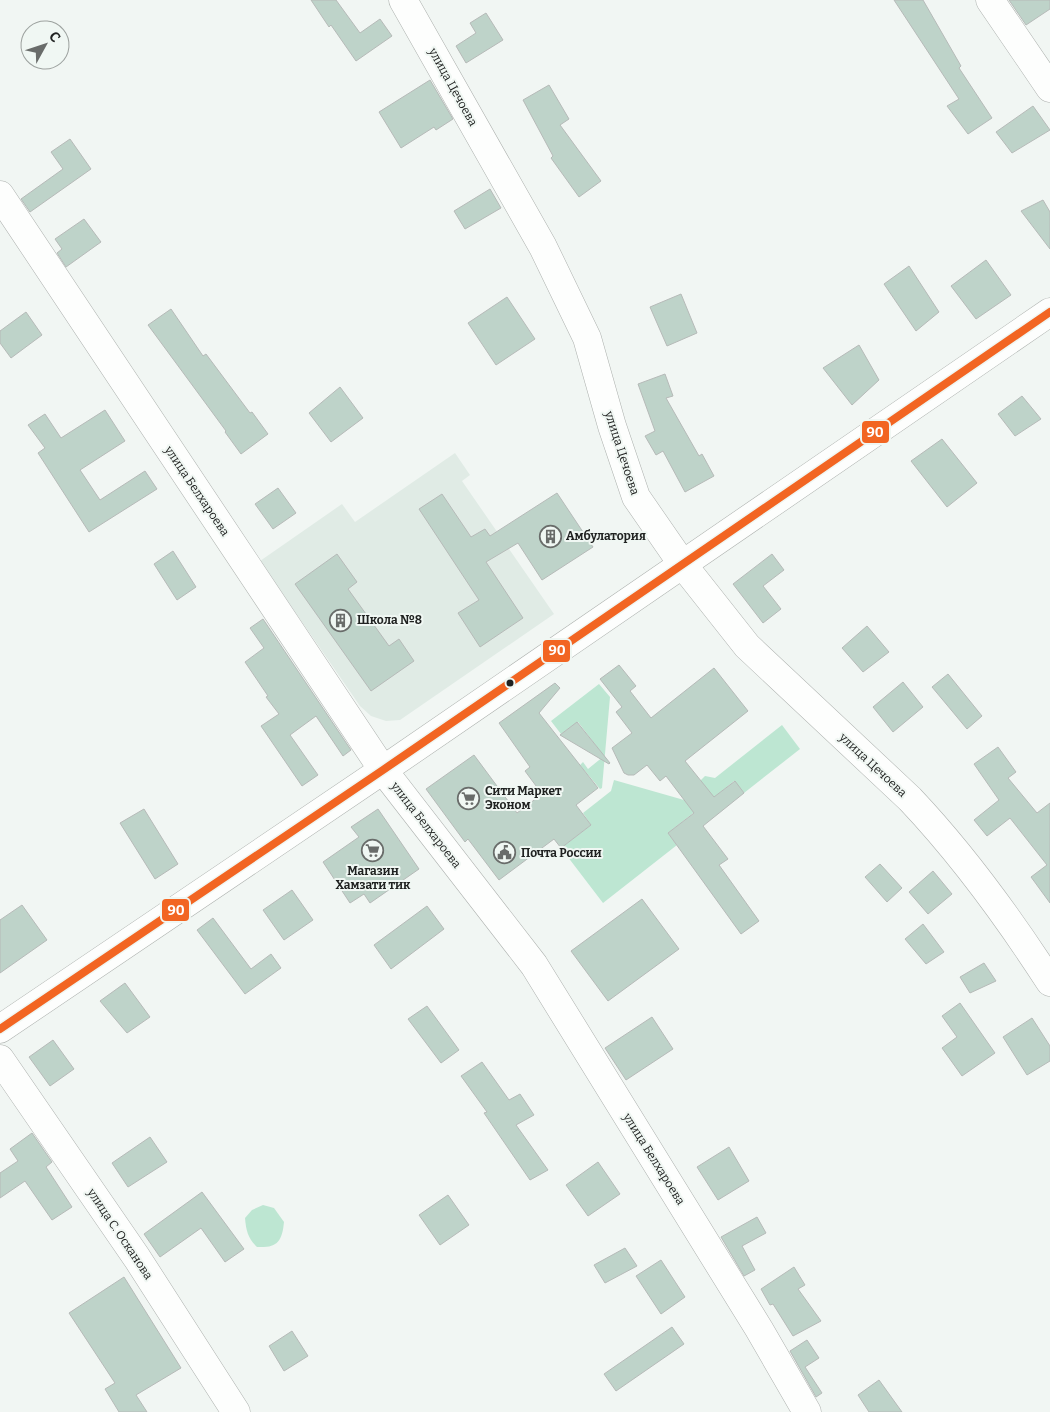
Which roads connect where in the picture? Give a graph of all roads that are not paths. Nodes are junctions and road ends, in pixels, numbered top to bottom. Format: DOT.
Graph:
graph roads {
  1 [pos="403,0"];
  2 [pos="990,0"];
  3 [pos="1050,88"];
  4 [pos="0,195"];
  5 [pos="1050,312"];
  6 [pos="683,565"];
  7 [pos="383,770"];
  8 [pos="1050,982"];
  9 [pos="0,1029"];
  10 [pos="0,1059"];
  11 [pos="236,1412"];
  12 [pos="807,1412"];
  1 -- 6 [label="street, улица Цечоева"];
  2 -- 3 [label="street"];
  4 -- 7 [label="street, улица Белхароева"];
  5 -- 6 [label="street"];
  6 -- 7 [label="street"];
  6 -- 8 [label="street, улица Цечоева"];
  7 -- 9 [label="street"];
  7 -- 12 [label="street, улица Белхароева"];
  10 -- 11 [label="street, улица С. Осканова"];
}
